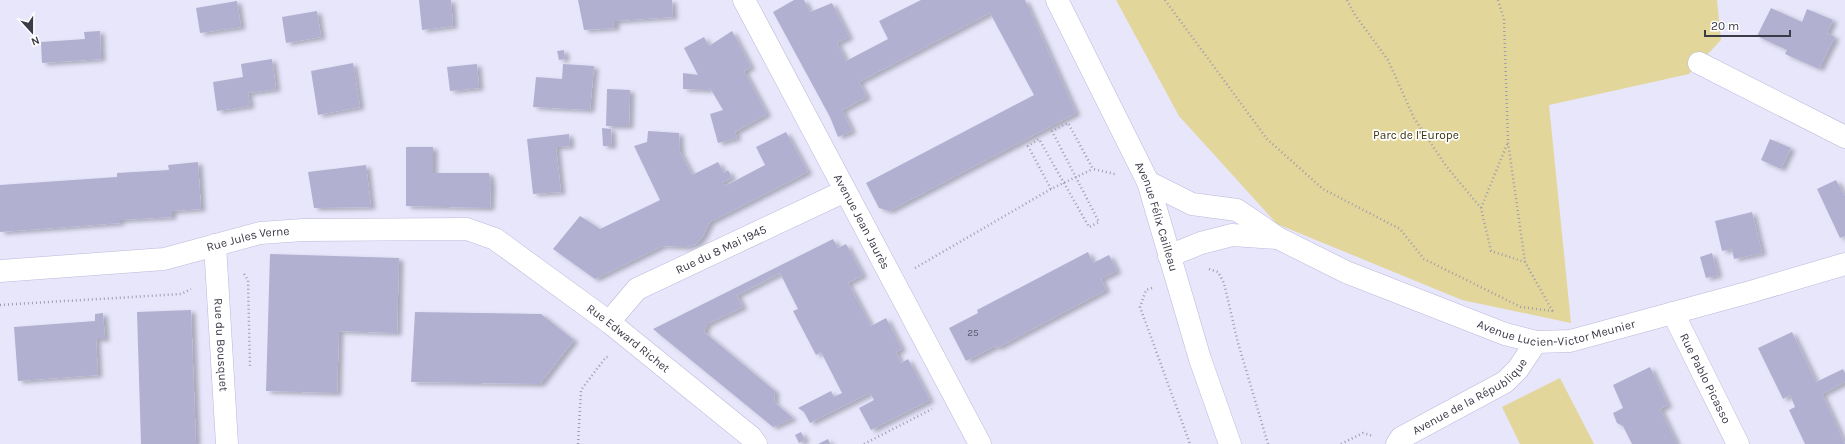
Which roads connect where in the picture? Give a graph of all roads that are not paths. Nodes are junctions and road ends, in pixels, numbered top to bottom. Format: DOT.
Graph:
graph roads {
  1 [pos="744,0"];
  2 [pos="1057,0"];
  3 [pos="1699,63"];
  4 [pos="1845,137"];
  5 [pos="1148,182"];
  6 [pos="845,190"];
  7 [pos="1278,238"];
  8 [pos="495,239"];
  9 [pos="215,246"];
  10 [pos="1170,256"];
  11 [pos="1845,264"];
  12 [pos="0,270"];
  13 [pos="1673,313"];
  14 [pos="609,322"];
  15 [pos="1536,342"];
  16 [pos="751,442"];
  17 [pos="227,444"];
  18 [pos="980,444"];
  19 [pos="1230,444"];
  20 [pos="1397,444"];
  21 [pos="1738,444"];
  1 -- 6 [label="street, Avenue Jean Jaurès"];
  2 -- 5 [label="street, Avenue Félix Cailleau"];
  3 -- 4 [label="street"];
  5 -- 7 [label="street, Avenue Lucien-Victor Meunier"];
  5 -- 10 [label="street, Avenue Félix Cailleau"];
  6 -- 14 [label="street, Rue du 8 Mai 1945"];
  6 -- 18 [label="street, Avenue Jean Jaurès"];
  7 -- 10 [label="street, Avenue Lucien-Victor Meunier"];
  7 -- 15 [label="street, Avenue Lucien-Victor Meunier"];
  8 -- 9 [label="street, Rue Jules Verne"];
  8 -- 14 [label="street, Rue Edward Richet"];
  9 -- 12 [label="street, Rue Jules Verne"];
  9 -- 17 [label="street, Rue du Bousquet"];
  10 -- 19 [label="street, Avenue Félix Cailleau"];
  11 -- 13 [label="street, Avenue Lucien-Victor Meunier"];
  13 -- 15 [label="street, Avenue Lucien-Victor Meunier"];
  13 -- 21 [label="street, Rue Pablo Picasso"];
  14 -- 16 [label="street, Rue Edward Richet"];
  15 -- 20 [label="street, Avenue de la République"];
}
